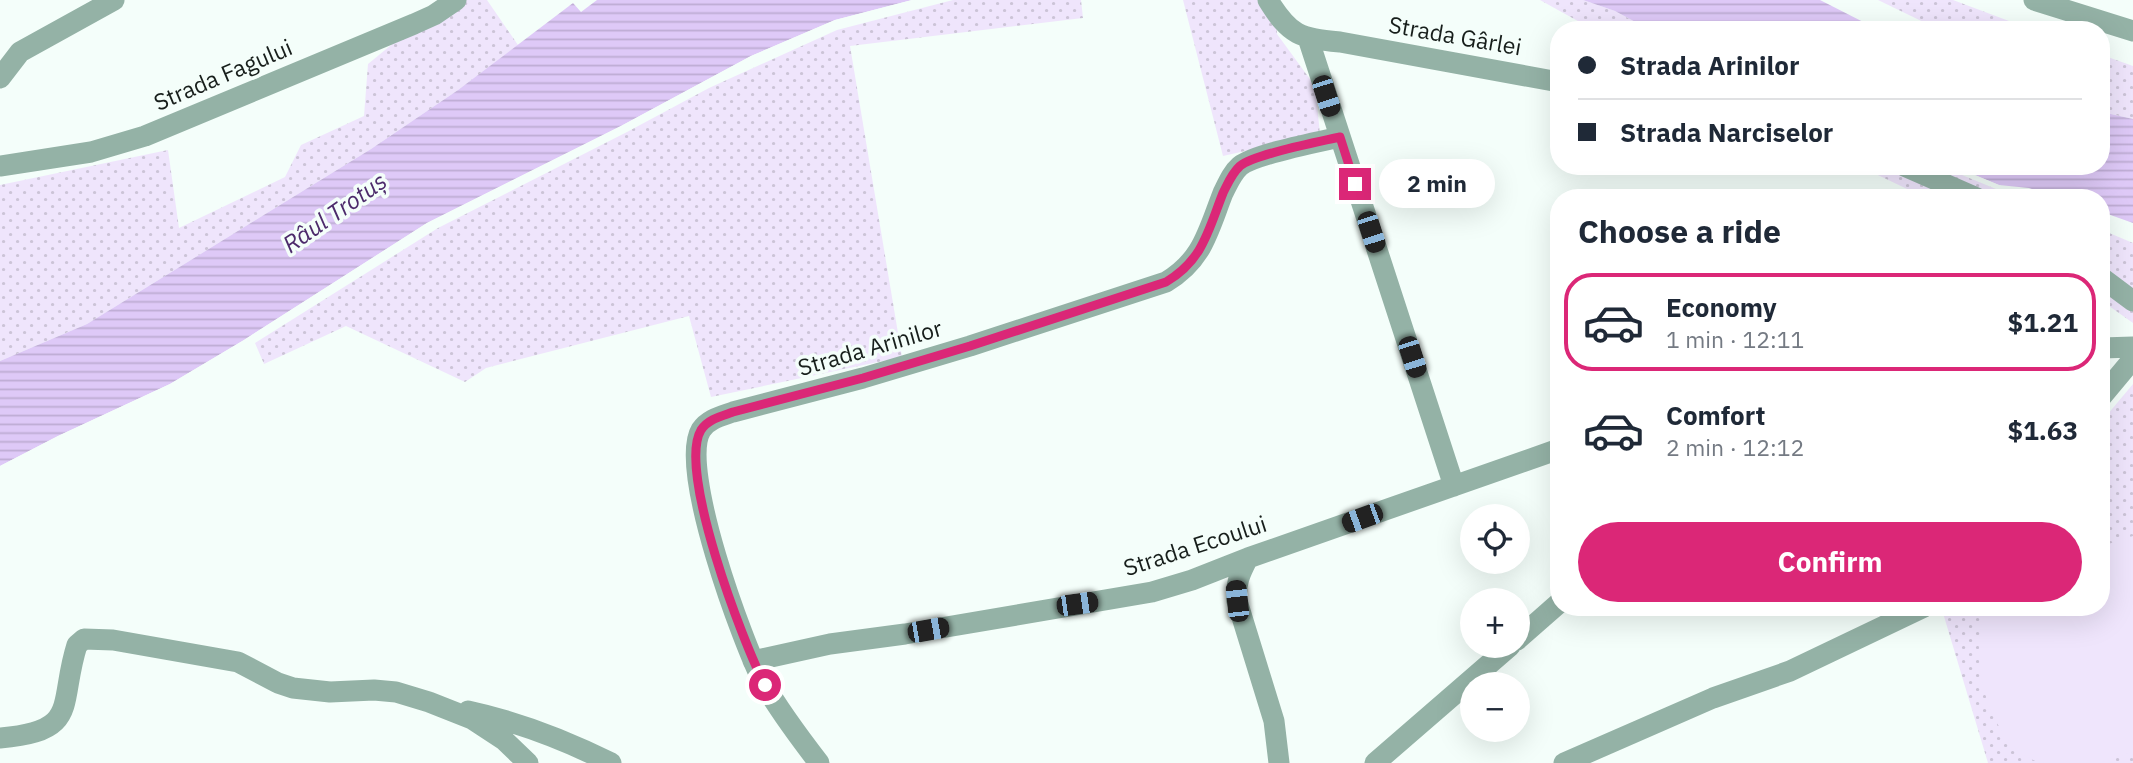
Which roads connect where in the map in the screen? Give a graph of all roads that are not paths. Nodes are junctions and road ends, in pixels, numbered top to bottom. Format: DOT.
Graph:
graph roads {
  1 [pos="114,0"];
  2 [pos="456,0"];
  3 [pos="1268,0"];
  4 [pos="2034,0"];
  5 [pos="2101,21"];
  6 [pos="2110,24"];
  7 [pos="2133,31"];
  8 [pos="1308,38"];
  9 [pos="0,78"];
  10 [pos="1550,80"];
  11 [pos="1340,137"];
  12 [pos="0,166"];
  13 [pos="1925,175"];
  14 [pos="1956,189"];
  15 [pos="2110,284"];
  16 [pos="2133,300"];
  17 [pos="2133,347"];
  18 [pos="2110,348"];
  19 [pos="2133,359"];
  20 [pos="2110,386"];
  21 [pos="1550,452"];
  22 [pos="1454,486"];
  23 [pos="1248,558"];
  24 [pos="1550,611"];
  25 [pos="1905,616"];
  26 [pos="1530,629"];
  27 [pos="1496,658"];
  28 [pos="753,662"];
  29 [pos="429,702"];
  30 [pos="0,738"];
  31 [pos="528,763"];
  32 [pos="611,763"];
  33 [pos="818,763"];
  34 [pos="1279,763"];
  35 [pos="1375,763"];
  36 [pos="1564,763"];
  1 -- 9 [label="street"];
  2 -- 12 [label="street, Strada Fagului"];
  3 -- 8 [label="street"];
  4 -- 5 [label="street"];
  6 -- 7 [label="street"];
  8 -- 10 [label="street, Strada Gârlei"];
  8 -- 11 [label="street"];
  11 -- 22 [label="street"];
  11 -- 28 [label="street, Strada Arinilor"];
  13 -- 14 [label="street"];
  15 -- 16 [label="street"];
  17 -- 18 [label="street"];
  19 -- 20 [label="street"];
  21 -- 22 [label="street, Strada Ecoului"];
  22 -- 23 [label="street, Strada Ecoului"];
  23 -- 28 [label="street, Strada Ecoului"];
  23 -- 34 [label="street"];
  24 -- 26 [label="street"];
  25 -- 36 [label="street"];
  27 -- 35 [label="street"];
  28 -- 33 [label="street, Strada Arinilor"];
  29 -- 30 [label="street"];
  29 -- 31 [label="street"];
  29 -- 32 [label="street"];
}
